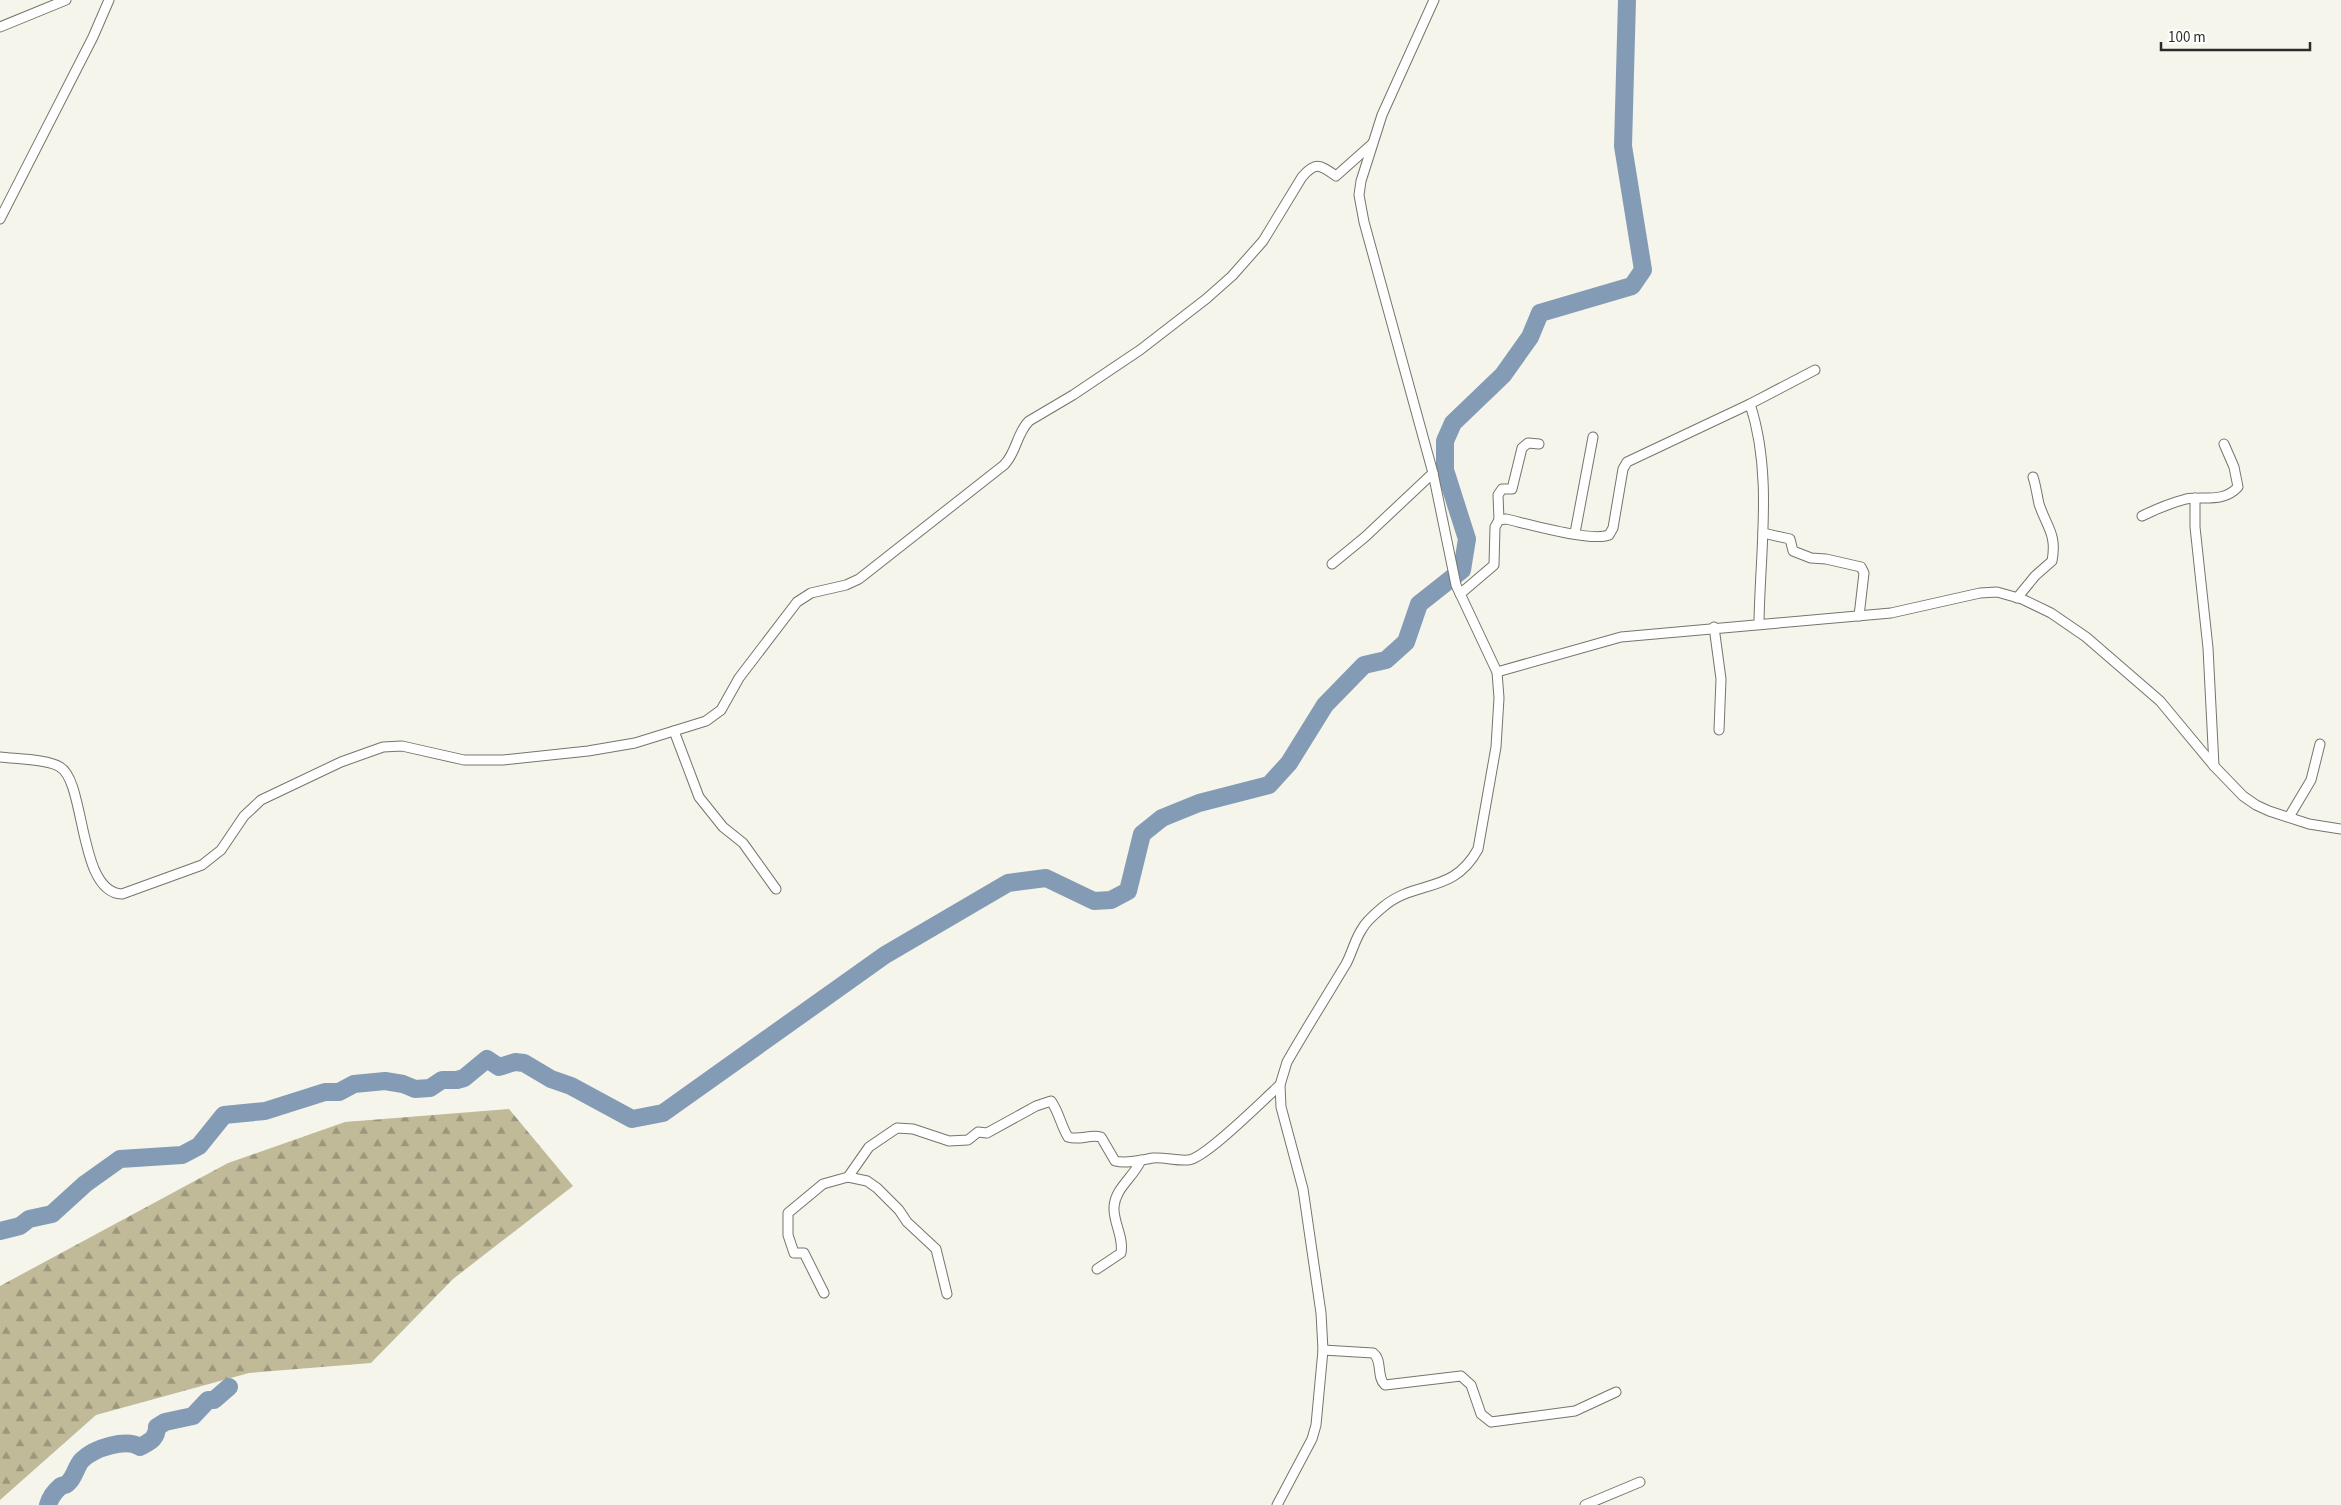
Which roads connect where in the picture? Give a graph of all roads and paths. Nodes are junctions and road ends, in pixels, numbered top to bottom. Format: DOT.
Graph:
graph roads {
  1 [pos="66,0"];
  2 [pos="109,0"];
  3 [pos="1434,0"];
  4 [pos="0,27"];
  5 [pos="1372,144"];
  6 [pos="0,219"];
  7 [pos="1815,370"];
  8 [pos="1750,404"];
  9 [pos="1593,437"];
  10 [pos="1539,444"];
  11 [pos="2224,444"];
  12 [pos="1434,473"];
  13 [pos="2033,477"];
  14 [pos="2195,498"];
  15 [pos="2142,516"];
  16 [pos="1499,520"];
  17 [pos="1575,533"];
  18 [pos="1763,533"];
  19 [pos="1332,564"];
  20 [pos="1460,594"];
  21 [pos="2017,598"];
  22 [pos="1859,616"];
  23 [pos="1759,623"];
  24 [pos="1714,627"];
  25 [pos="1497,672"];
  26 [pos="1719,730"];
  27 [pos="674,731"];
  28 [pos="2320,744"];
  29 [pos="0,757"];
  30 [pos="2214,766"];
  31 [pos="2289,817"];
  32 [pos="2341,829"];
  33 [pos="776,889"];
  34 [pos="1280,1085"];
  35 [pos="1141,1160"];
  36 [pos="848,1177"];
  37 [pos="1097,1269"];
  38 [pos="824,1293"];
  39 [pos="947,1294"];
  40 [pos="1324,1350"];
  41 [pos="1616,1392"];
  42 [pos="1640,1482"];
  43 [pos="1277,1505"];
  44 [pos="1585,1505"];
  1 -- 4 [label="street"];
  2 -- 6 [label="street"];
  3 -- 5 [label="street"];
  5 -- 12 [label="street"];
  5 -- 27 [label="street"];
  7 -- 8 [label="street"];
  8 -- 17 [label="street"];
  8 -- 18 [label="street"];
  9 -- 17 [label="street"];
  10 -- 16 [label="street"];
  11 -- 14 [label="street"];
  12 -- 19 [label="street"];
  12 -- 20 [label="street"];
  13 -- 21 [label="street"];
  14 -- 15 [label="street"];
  14 -- 30 [label="street"];
  16 -- 17 [label="street"];
  16 -- 20 [label="street"];
  18 -- 22 [label="street"];
  18 -- 23 [label="street"];
  20 -- 25 [label="street"];
  21 -- 22 [label="street"];
  21 -- 30 [label="street"];
  22 -- 23 [label="street"];
  23 -- 24 [label="street"];
  24 -- 25 [label="street"];
  24 -- 26 [label="street"];
  25 -- 34 [label="street"];
  27 -- 29 [label="street"];
  27 -- 33 [label="street"];
  28 -- 31 [label="street"];
  30 -- 31 [label="street"];
  31 -- 32 [label="street"];
  34 -- 35 [label="street"];
  34 -- 40 [label="street"];
  35 -- 36 [label="street"];
  35 -- 37 [label="street"];
  36 -- 38 [label="street"];
  36 -- 39 [label="street"];
  40 -- 41 [label="street"];
  40 -- 43 [label="street"];
  42 -- 44 [label="street"];
}
